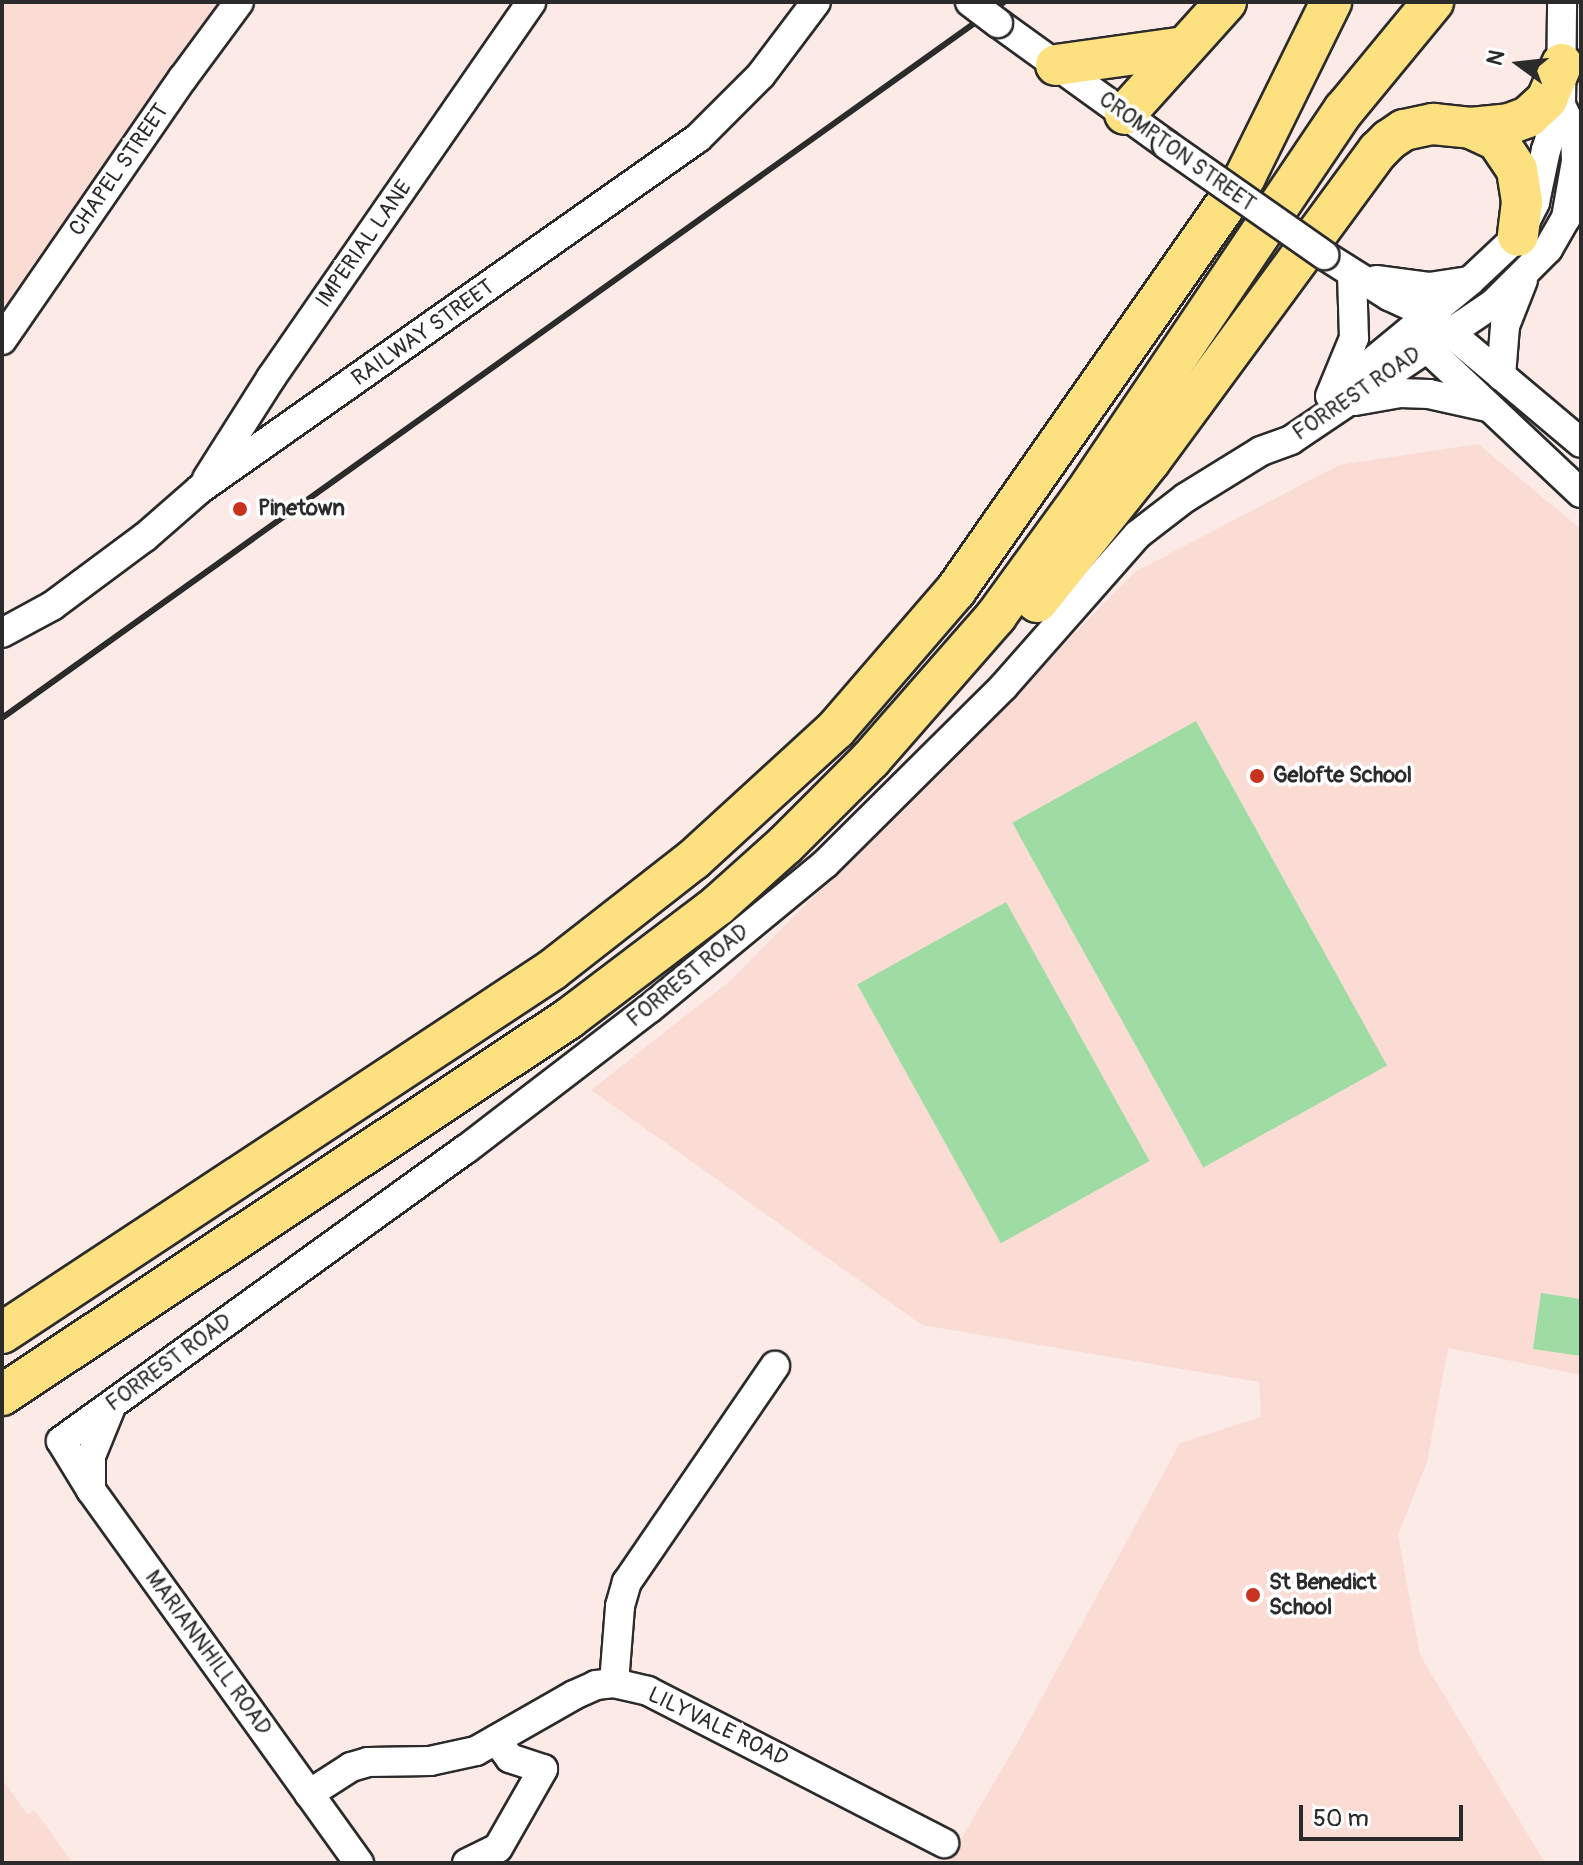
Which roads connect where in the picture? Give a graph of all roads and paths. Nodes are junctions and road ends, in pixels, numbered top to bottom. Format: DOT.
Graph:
graph roads {
  1 [pos="239,2"];
  2 [pos="531,2"];
  3 [pos="970,2"];
  4 [pos="1226,2"];
  5 [pos="1331,2"];
  6 [pos="1360,2"];
  7 [pos="1422,2"];
  8 [pos="1433,2"];
  9 [pos="1562,2"];
  10 [pos="818,5"];
  11 [pos="1185,47"];
  12 [pos="1046,58"];
  13 [pos="1562,64"];
  14 [pos="1561,105"];
  15 [pos="1344,110"];
  16 [pos="1125,114"];
  17 [pos="1471,128"];
  18 [pos="1245,177"];
  19 [pos="1522,254"];
  20 [pos="1352,274"];
  21 [pos="1470,281"];
  22 [pos="1428,331"];
  23 [pos="2,340"];
  24 [pos="1501,376"];
  25 [pos="1336,400"];
  26 [pos="1489,408"];
  27 [pos="1581,443"];
  28 [pos="200,489"];
  29 [pos="1581,493"];
  30 [pos="2,633"];
  31 [pos="785,845"];
  32 [pos="2,1333"];
  33 [pos="775,1366"];
  34 [pos="2,1395"];
  35 [pos="113,1403"];
  36 [pos="61,1441"];
  37 [pos="91,1490"];
  38 [pos="614,1683"];
  39 [pos="496,1740"];
  40 [pos="309,1794"];
  41 [pos="944,1843"];
  42 [pos="359,1863"];
  43 [pos="467,1863"];
  1 -- 23 [label="street, CHAPEL STREET"];
  2 -- 28 [label="street, IMPERIAL LANE"];
  3 -- 12 [label="street, CROMPTON STREET, bridge"];
  4 -- 11 [label="highway"];
  5 -- 18 [label="highway"];
  6 -- 18 [label="highway"];
  7 -- 15 [label="highway"];
  8 -- 15 [label="highway"];
  9 -- 13 [label="street"];
  10 -- 28 [label="street, RAILWAY STREET"];
  11 -- 12 [label="highway"];
  11 -- 16 [label="highway"];
  12 -- 16 [label="street, CROMPTON STREET"];
  13 -- 14 [label="street"];
  13 -- 17 [label="highway"];
  14 -- 19 [label="street"];
  14 -- 19 [label="street"];
  15 -- 31 [label="highway"];
  16 -- 20 [label="street, CROMPTON STREET, bridge"];
  17 -- 19 [label="highway"];
  17 -- 31 [label="highway"];
  18 -- 32 [label="highway"];
  19 -- 21 [label="street"];
  19 -- 22 [label="street"];
  19 -- 24 [label="street"];
  20 -- 21 [label="street"];
  20 -- 22 [label="street, CROMPTON STREET"];
  20 -- 25 [label="street"];
  21 -- 22 [label="street"];
  22 -- 24 [label="street"];
  22 -- 25 [label="street, FORREST ROAD"];
  22 -- 26 [label="street"];
  24 -- 27 [label="street"];
  25 -- 26 [label="street"];
  25 -- 35 [label="street, FORREST ROAD"];
  26 -- 29 [label="street"];
  28 -- 30 [label="street, RAILWAY STREET"];
  31 -- 34 [label="highway"];
  33 -- 38 [label="street"];
  35 -- 36 [label="street, FORREST ROAD"];
  35 -- 37 [label="street"];
  36 -- 37 [label="street, MARIANNHILL ROAD"];
  37 -- 40 [label="street, MARIANNHILL ROAD"];
  38 -- 39 [label="street"];
  38 -- 41 [label="street, LILYVALE ROAD"];
  39 -- 40 [label="street"];
  39 -- 43 [label="street"];
  40 -- 42 [label="street, MARIANNHILL ROAD"];
}
